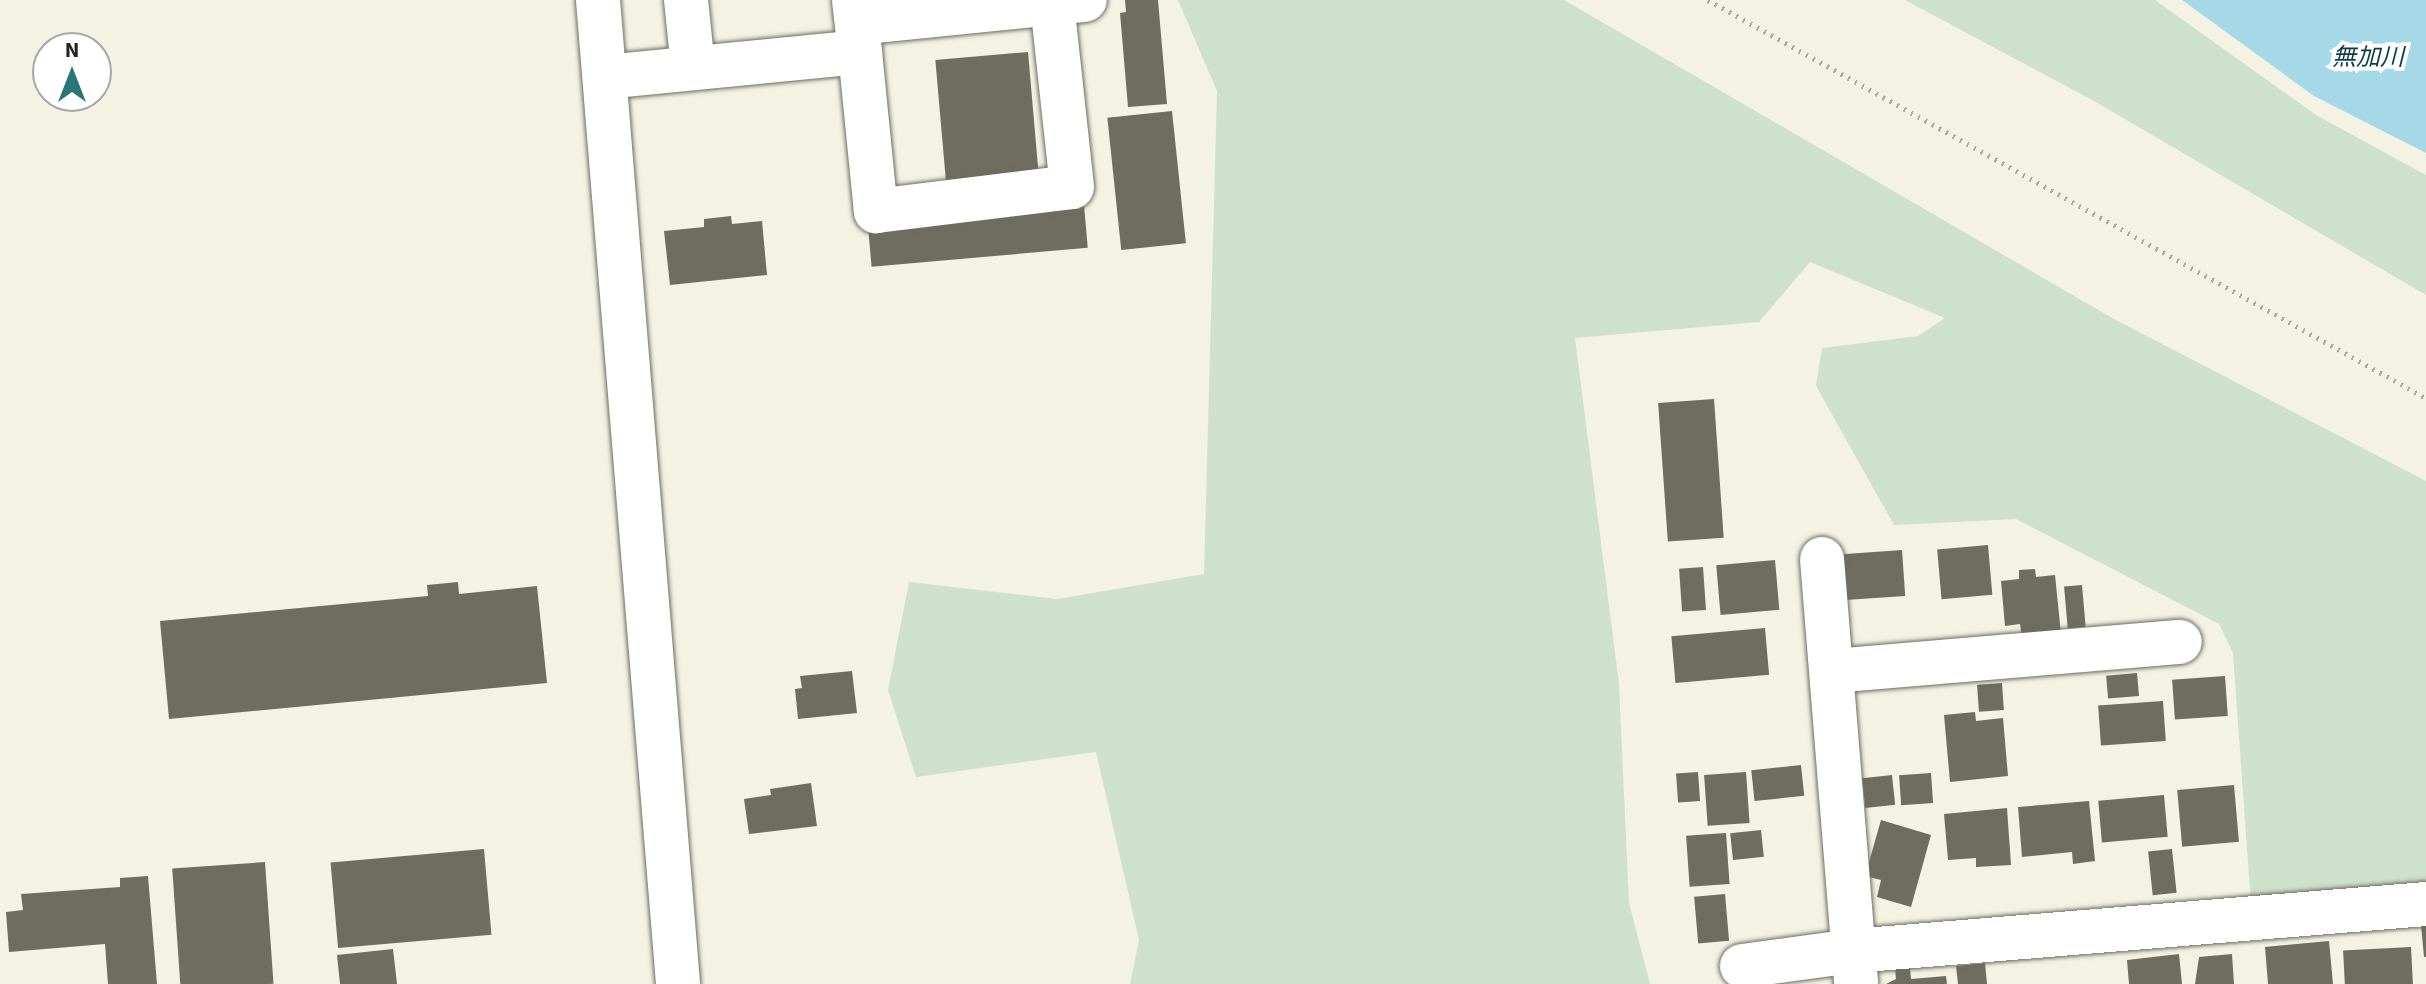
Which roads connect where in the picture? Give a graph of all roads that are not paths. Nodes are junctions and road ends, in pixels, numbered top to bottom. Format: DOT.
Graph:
graph roads {
  1 [pos="598,0"];
  2 [pos="686,0"];
  3 [pos="1068,2"];
  4 [pos="857,25"];
  5 [pos="693,68"];
  6 [pos="605,77"];
  7 [pos="1822,559"];
  8 [pos="2180,642"];
  9 [pos="1832,671"];
  10 [pos="2426,904"];
  11 [pos="1742,966"];
  12 [pos="1855,968"];
  13 [pos="678,984"];
  1 -- 6 [label="street"];
  2 -- 5 [label="street"];
  3 -- 4 [label="street"];
  3 -- 4 [label="street"];
  4 -- 5 [label="street"];
  5 -- 6 [label="street"];
  6 -- 13 [label="street"];
  7 -- 9 [label="street"];
  8 -- 9 [label="street"];
  9 -- 12 [label="street"];
  10 -- 12 [label="street"];
  11 -- 12 [label="street"];
}
